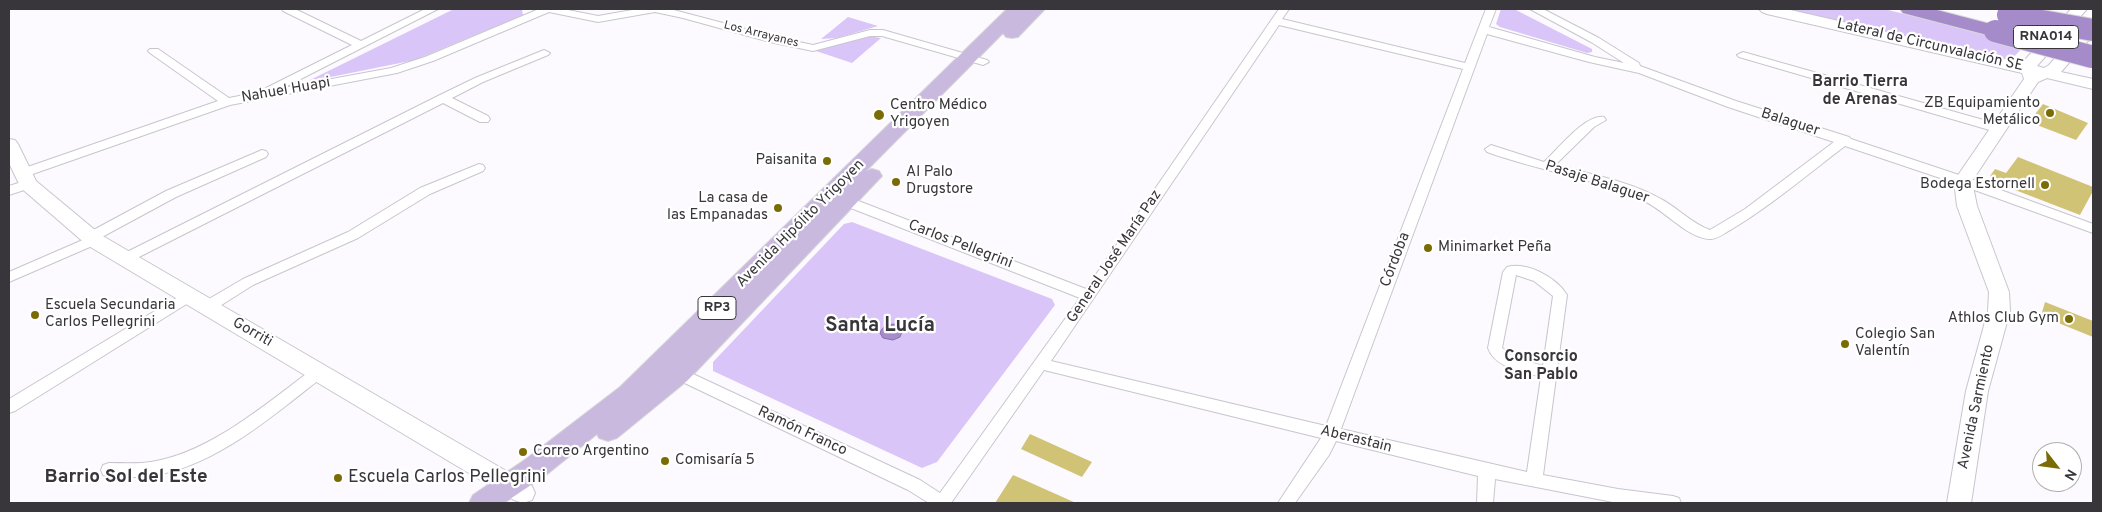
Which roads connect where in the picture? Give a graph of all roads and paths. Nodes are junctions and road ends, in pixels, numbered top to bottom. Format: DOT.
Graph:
graph roads {
  1 [pos="287,9"];
  2 [pos="433,9"];
  3 [pos="549,9"];
  4 [pos="655,9"];
  5 [pos="1017,9"];
  6 [pos="1036,9"];
  7 [pos="1284,9"];
  8 [pos="1491,9"];
  9 [pos="1535,9"];
  10 [pos="1767,9"];
  11 [pos="1910,9"];
  12 [pos="1916,9"];
  13 [pos="1957,9"];
  14 [pos="1975,9"];
  15 [pos="2079,9"];
  16 [pos="1276,22"];
  17 [pos="2002,23"];
  18 [pos="2093,25"];
  19 [pos="1483,30"];
  20 [pos="2093,30"];
  21 [pos="2093,39"];
  22 [pos="361,45"];
  23 [pos="2093,48"];
  24 [pos="154,51"];
  25 [pos="544,53"];
  26 [pos="1743,55"];
  27 [pos="2093,57"];
  28 [pos="976,60"];
  29 [pos="1469,67"];
  30 [pos="1642,70"];
  31 [pos="2036,74"];
  32 [pos="2093,84"];
  33 [pos="253,98"];
  34 [pos="442,98"];
  35 [pos="227,102"];
  36 [pos="484,119"];
  37 [pos="1600,120"];
  38 [pos="1997,128"];
  39 [pos="1845,140"];
  40 [pos="9,144"];
  41 [pos="1491,149"];
  42 [pos="262,154"];
  43 [pos="1547,166"];
  44 [pos="479,168"];
  45 [pos="25,179"];
  46 [pos="1963,181"];
  47 [pos="9,192"];
  48 [pos="839,198"];
  49 [pos="2093,229"];
  50 [pos="92,238"];
  51 [pos="126,258"];
  52 [pos="9,277"];
  53 [pos="1089,296"];
  54 [pos="197,301"];
  55 [pos="1041,364"];
  56 [pos="669,369"];
  57 [pos="319,372"];
  58 [pos="1548,373"];
  59 [pos="9,407"];
  60 [pos="1331,434"];
  61 [pos="109,470"];
  62 [pos="1486,471"];
  63 [pos="1534,480"];
  64 [pos="514,493"];
  65 [pos="1957,500"];
  66 [pos="483,503"];
  67 [pos="942,503"];
  68 [pos="1286,503"];
  69 [pos="1485,503"];
  70 [pos="1673,503"];
  1 -- 22 [label="street"];
  2 -- 22 [label="street"];
  3 -- 4 [label="street, Los Arrayanes"];
  3 -- 33 [label="street, Nahuel Huapi"];
  4 -- 28 [label="street, Los Arrayanes"];
  5 -- 28 [label="main road, Avenida Hipólito Yrigoyen / RP3"];
  6 -- 28 [label="main road, Avenida Hipólito Yrigoyen / RP3"];
  7 -- 16 [label="street, General José María Paz"];
  8 -- 19 [label="street, Córdoba"];
  9 -- 30 [label="street"];
  10 -- 31 [label="street, Lateral de Circunvalación SE"];
  11 -- 17 [label="highway"];
  12 -- 17 [label="highway, RNA014"];
  13 -- 17 [label="highway, RNA014"];
  14 -- 17 [label="highway"];
  15 -- 31 [label="street"];
  16 -- 29 [label="street"];
  16 -- 53 [label="street, General José María Paz"];
  17 -- 20 [label="highway, bridge"];
  17 -- 21 [label="highway, RNA014"];
  17 -- 23 [label="highway, RNA014"];
  17 -- 27 [label="highway, bridge"];
  18 -- 31 [label="street"];
  19 -- 29 [label="street, Córdoba"];
  19 -- 30 [label="street, Balaguer"];
  22 -- 33 [label="street"];
  24 -- 35 [label="street"];
  25 -- 34 [label="street"];
  26 -- 38 [label="street"];
  28 -- 48 [label="main road, Avenida Hipólito Yrigoyen / RP3"];
  29 -- 60 [label="street, Córdoba"];
  30 -- 39 [label="street, Balaguer"];
  31 -- 32 [label="street, Lateral de Circunvalación SE"];
  31 -- 38 [label="street"];
  33 -- 35 [label="street, Nahuel Huapi"];
  34 -- 36 [label="street"];
  34 -- 51 [label="street"];
  35 -- 45 [label="street, Nahuel Huapi"];
  37 -- 43 [label="street"];
  38 -- 46 [label="street"];
  39 -- 43 [label="street, Pasaje Balaguer"];
  39 -- 46 [label="street, Balaguer"];
  40 -- 45 [label="street, Gorriti"];
  41 -- 43 [label="street, Pasaje Balaguer"];
  42 -- 50 [label="street"];
  44 -- 54 [label="street"];
  45 -- 47 [label="street, Nahuel Huapi"];
  45 -- 50 [label="street, Gorriti"];
  46 -- 49 [label="street, Balaguer"];
  46 -- 65 [label="street, Avenida Sarmiento"];
  48 -- 53 [label="street, Carlos Pellegrini"];
  48 -- 56 [label="main road, Avenida Hipólito Yrigoyen / RP3"];
  50 -- 51 [label="street, Gorriti"];
  50 -- 52 [label="street"];
  51 -- 54 [label="street, Gorriti"];
  53 -- 55 [label="street, General José María Paz"];
  54 -- 57 [label="street, Gorriti"];
  54 -- 59 [label="street"];
  55 -- 60 [label="street, Aberastain"];
  55 -- 67 [label="street, General José María Paz"];
  56 -- 64 [label="main road, Avenida Hipólito Yrigoyen / RP3"];
  56 -- 67 [label="street, Ramón Franco"];
  57 -- 61 [label="street"];
  57 -- 64 [label="street, Gorriti"];
  58 -- 58 [label="street"];
  58 -- 63 [label="street"];
  60 -- 62 [label="street, Aberastain"];
  60 -- 68 [label="street, Córdoba"];
  62 -- 63 [label="street, Aberastain"];
  62 -- 69 [label="street"];
  63 -- 70 [label="street, Aberastain"];
  64 -- 66 [label="main road, Avenida Hipólito Yrigoyen / RP3"];
}
